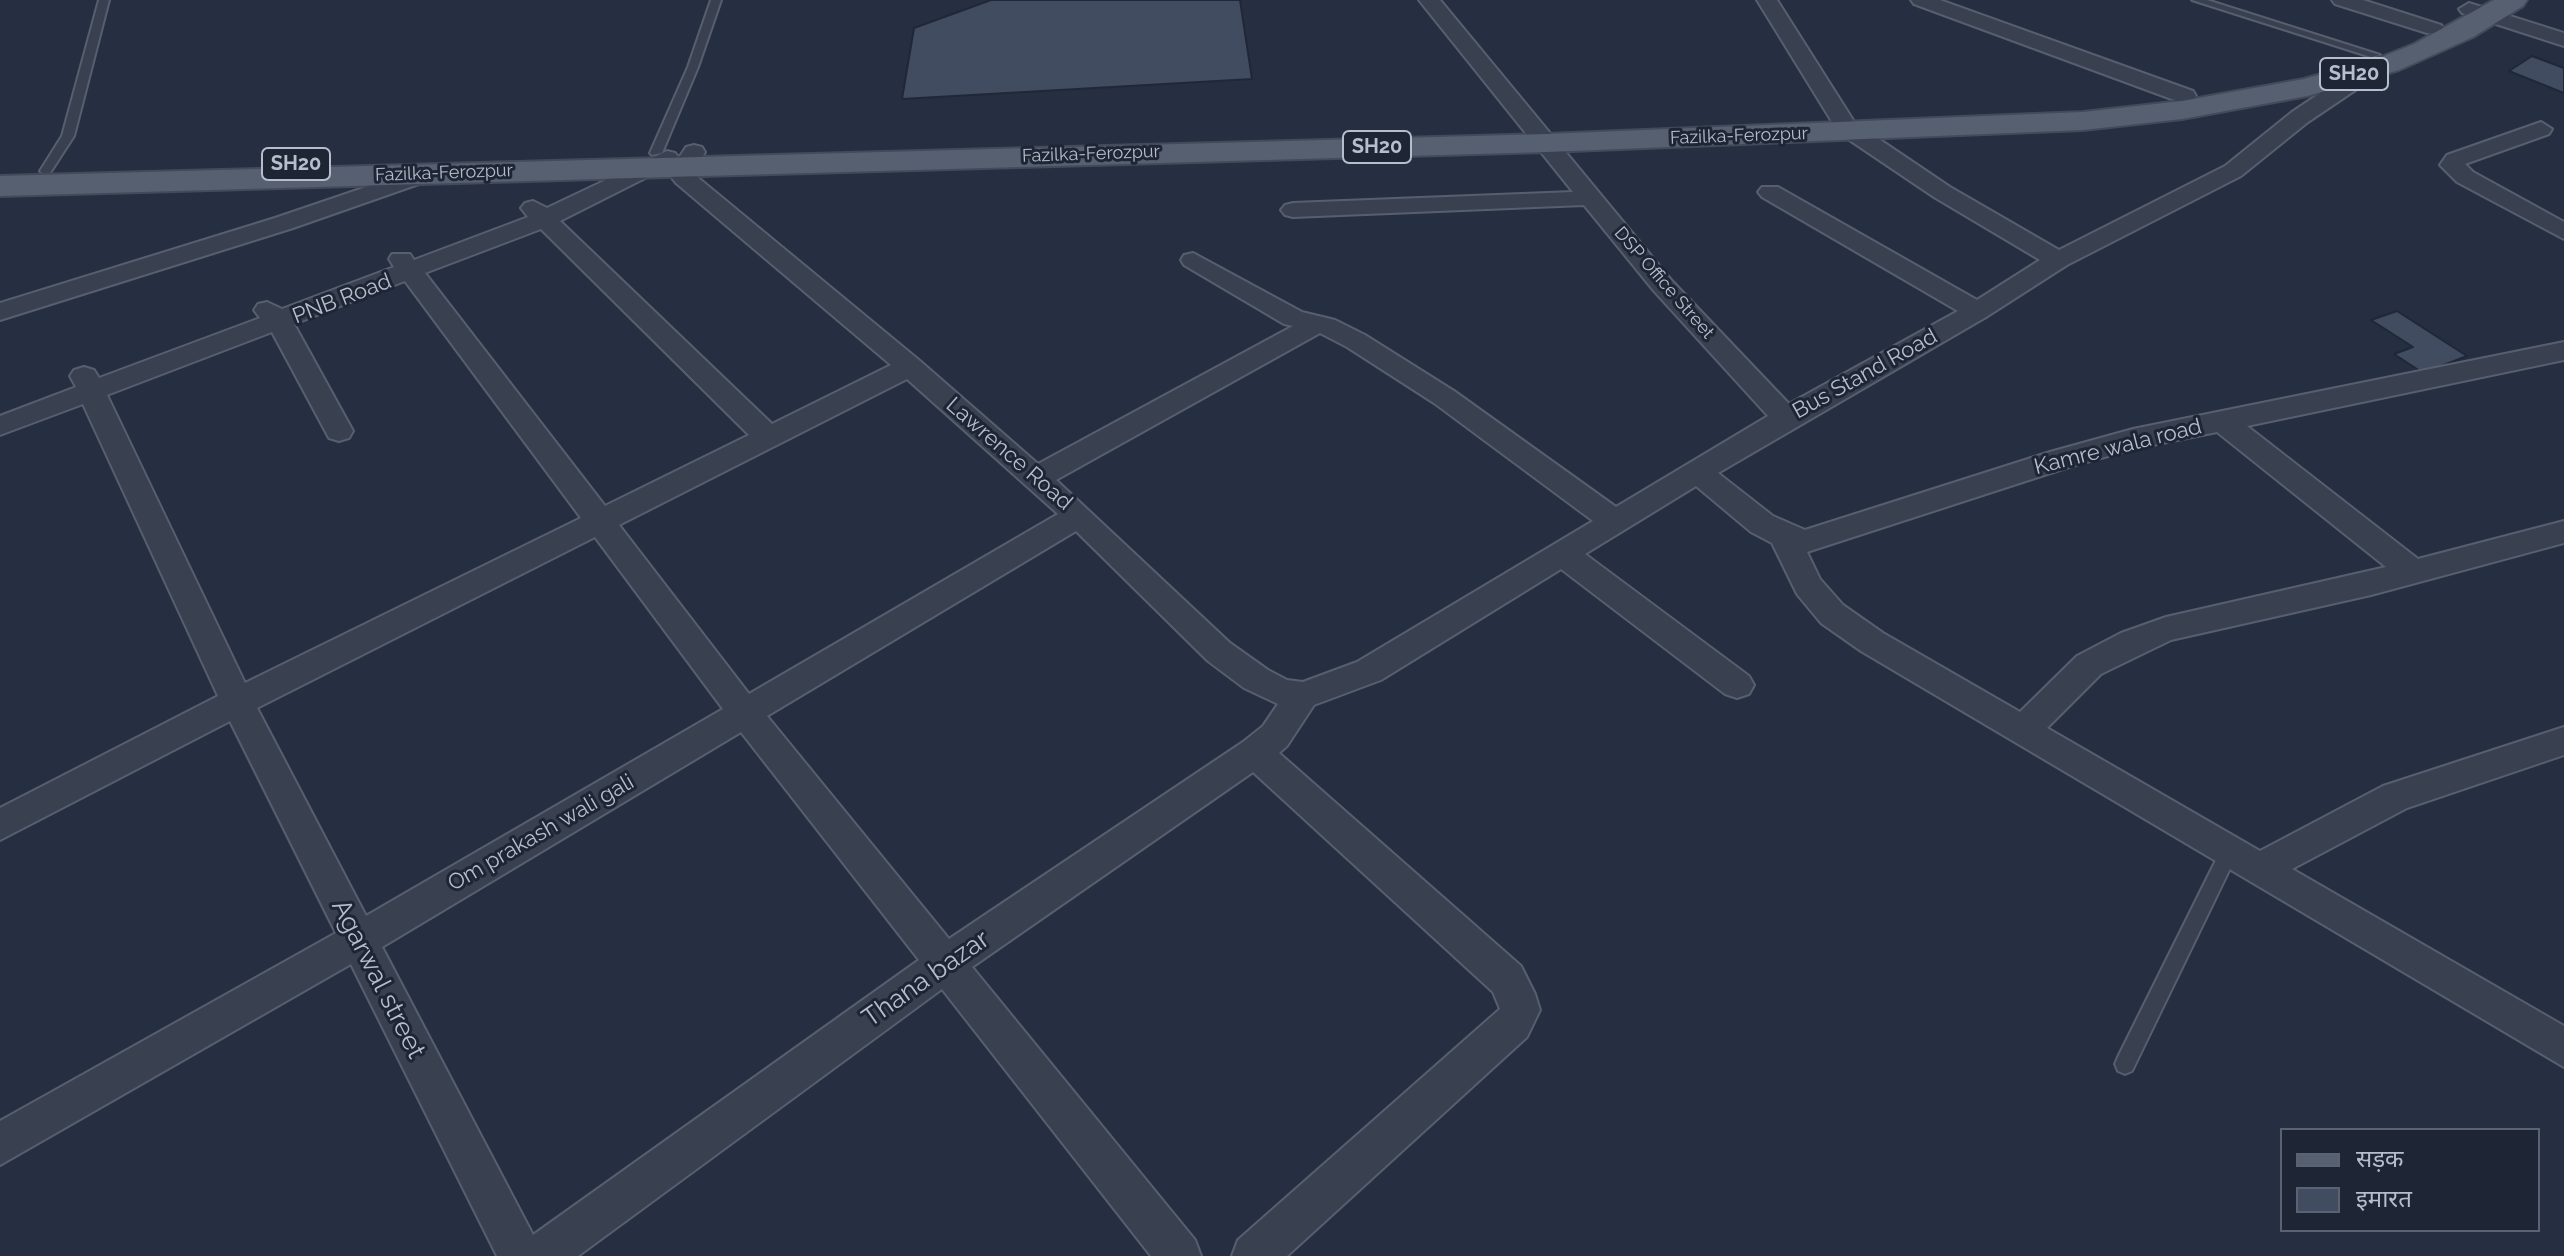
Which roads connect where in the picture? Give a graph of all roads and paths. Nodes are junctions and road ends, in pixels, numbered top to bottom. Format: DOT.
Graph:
graph roads {
  1 [pos="104,0"];
  2 [pos="716,0"];
  3 [pos="1429,0"];
  4 [pos="1767,0"];
  5 [pos="1921,0"];
  6 [pos="2197,0"];
  7 [pos="2342,0"];
  8 [pos="2485,4"];
  9 [pos="2434,29"];
  10 [pos="2564,40"];
  11 [pos="2365,64"];
  12 [pos="2178,102"];
  13 [pos="1848,126"];
  14 [pos="2541,129"];
  15 [pos="1543,137"];
  16 [pos="661,159"];
  17 [pos="46,171"];
  18 [pos="0,173"];
  19 [pos="425,174"];
  20 [pos="0,186"];
  21 [pos="1770,192"];
  22 [pos="1591,198"];
  23 [pos="1293,210"];
  24 [pos="540,213"];
  25 [pos="2564,232"];
  26 [pos="1193,260"];
  27 [pos="2058,260"];
  28 [pos="407,265"];
  29 [pos="1977,311"];
  30 [pos="0,312"];
  31 [pos="273,316"];
  32 [pos="1317,324"];
  33 [pos="2564,351"];
  34 [pos="910,367"];
  35 [pos="87,384"];
  36 [pos="0,406"];
  37 [pos="1786,418"];
  38 [pos="2222,421"];
  39 [pos="0,426"];
  40 [pos="339,431"];
  41 [pos="768,437"];
  42 [pos="1698,472"];
  43 [pos="1036,478"];
  44 [pos="1079,516"];
  45 [pos="599,522"];
  46 [pos="1615,522"];
  47 [pos="2564,532"];
  48 [pos="1784,536"];
  49 [pos="1563,554"];
  50 [pos="2413,572"];
  51 [pos="1737,685"];
  52 [pos="1303,695"];
  53 [pos="237,702"];
  54 [pos="746,714"];
  55 [pos="2023,730"];
  56 [pos="2564,741"];
  57 [pos="1255,752"];
  58 [pos="0,825"];
  59 [pos="2244,860"];
  60 [pos="359,940"];
  61 [pos="945,964"];
  62 [pos="2564,1048"];
  63 [pos="2125,1064"];
  64 [pos="0,1144"];
  65 [pos="520,1256"];
  66 [pos="541,1256"];
  67 [pos="1179,1256"];
  68 [pos="1254,1256"];
  1 -- 17 [label="lane"];
  2 -- 16 [label="lane"];
  3 -- 15 [label="street, DSP Office Street"];
  4 -- 13 [label="street"];
  5 -- 12 [label="street"];
  6 -- 11 [label="lane"];
  7 -- 9 [label="street"];
  8 -- 9 [label="main road, SH20"];
  8 -- 10 [label="street"];
  8 -- 11 [label="main road, SH20"];
  9 -- 11 [label="main road, SH20"];
  11 -- 12 [label="main road, SH20"];
  11 -- 27 [label="street, Bus Stand Road"];
  12 -- 13 [label="main road, Fazilka-Ferozpur / SH20"];
  13 -- 15 [label="main road, Fazilka-Ferozpur / SH20"];
  13 -- 27 [label="street"];
  14 -- 25 [label="street"];
  15 -- 16 [label="main road, Fazilka-Ferozpur / SH20"];
  15 -- 22 [label="street, DSP Office Street"];
  16 -- 17 [label="main road, Fazilka-Ferozpur / SH20"];
  16 -- 19 [label="main road, Fazilka-Ferozpur / SH20"];
  16 -- 24 [label="street, PNB Road"];
  16 -- 34 [label="street, Lawrence Road"];
  17 -- 18 [label="main road, Fazilka-Ferozpur / SH20"];
  19 -- 20 [label="main road, Fazilka-Ferozpur / SH20"];
  19 -- 30 [label="street"];
  21 -- 29 [label="street"];
  22 -- 23 [label="street"];
  22 -- 37 [label="street, DSP Office Street"];
  24 -- 28 [label="street, PNB Road"];
  24 -- 41 [label="street"];
  26 -- 32 [label="street"];
  27 -- 29 [label="street, Bus Stand Road"];
  28 -- 31 [label="street, PNB Road"];
  28 -- 45 [label="street"];
  29 -- 37 [label="street, Bus Stand Road"];
  31 -- 35 [label="street, PNB Road"];
  31 -- 40 [label="street"];
  32 -- 43 [label="street"];
  32 -- 46 [label="street"];
  33 -- 38 [label="street, Kamre wala road"];
  34 -- 41 [label="street"];
  34 -- 43 [label="street, Lawrence Road"];
  35 -- 36 [label="street, PNB Road"];
  35 -- 39 [label="street, PNB Road"];
  35 -- 53 [label="street, Agarwal street"];
  37 -- 42 [label="street, Bus Stand Road"];
  38 -- 48 [label="street, Kamre wala road"];
  38 -- 50 [label="street"];
  41 -- 45 [label="street"];
  42 -- 46 [label="street, Bus Stand Road"];
  42 -- 48 [label="street"];
  43 -- 44 [label="street, Lawrence Road"];
  44 -- 52 [label="street, Lawrence Road"];
  44 -- 54 [label="street, Om prakash wali gali"];
  45 -- 53 [label="street"];
  45 -- 54 [label="street"];
  46 -- 49 [label="street, Bus Stand Road"];
  47 -- 50 [label="street"];
  48 -- 55 [label="street"];
  49 -- 51 [label="street"];
  49 -- 52 [label="street, Bus Stand Road"];
  50 -- 55 [label="street"];
  52 -- 57 [label="street, Thana bazar"];
  53 -- 58 [label="street"];
  53 -- 60 [label="street, Agarwal street"];
  54 -- 60 [label="street, Om prakash wali gali"];
  54 -- 61 [label="street"];
  55 -- 59 [label="street"];
  56 -- 59 [label="street"];
  57 -- 61 [label="street, Thana bazar"];
  57 -- 68 [label="street"];
  59 -- 62 [label="street"];
  59 -- 63 [label="lane"];
  60 -- 64 [label="street, Om prakash wali gali"];
  60 -- 65 [label="street, Agarwal street"];
  61 -- 66 [label="street, Thana bazar"];
  61 -- 67 [label="street"];
}
